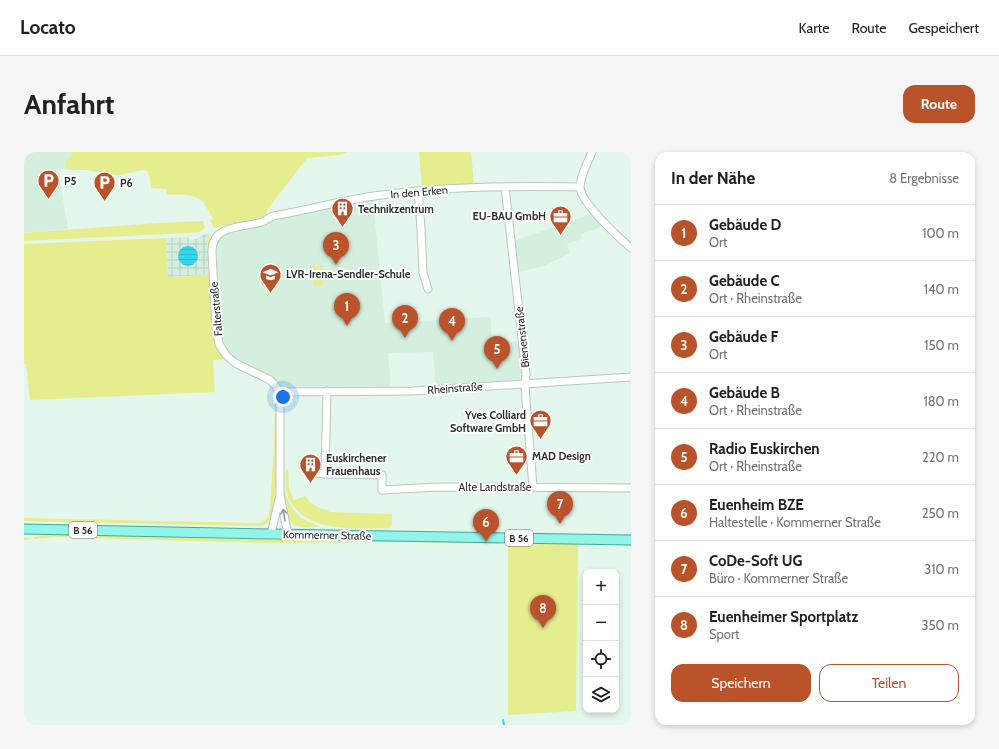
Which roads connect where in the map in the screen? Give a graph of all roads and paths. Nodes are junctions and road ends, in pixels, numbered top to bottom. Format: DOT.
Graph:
graph roads {
  1 [pos="592,152"];
  2 [pos="505,187"];
  3 [pos="580,187"];
  4 [pos="418,191"];
  5 [pos="216,236"];
  6 [pos="631,248"];
  7 [pos="428,289"];
  8 [pos="631,376"];
  9 [pos="525,384"];
  10 [pos="327,391"];
  11 [pos="279,392"];
  12 [pos="310,473"];
  13 [pos="325,474"];
  14 [pos="532,487"];
  15 [pos="631,488"];
  16 [pos="280,495"];
  17 [pos="24,529"];
  18 [pos="271,534"];
  19 [pos="288,535"];
  20 [pos="631,540"];
  1 -- 3 [label="street"];
  2 -- 3 [label="street, In den Erken"];
  2 -- 4 [label="street, In den Erken"];
  2 -- 9 [label="street, Bienenstraße"];
  3 -- 6 [label="street"];
  4 -- 5 [label="street, In den Erken"];
  4 -- 7 [label="street"];
  5 -- 11 [label="street, Falterstraße"];
  8 -- 9 [label="street, Rheinstraße"];
  9 -- 10 [label="street, Rheinstraße"];
  9 -- 14 [label="street, Bienenstraße"];
  10 -- 11 [label="street, Rheinstraße"];
  10 -- 13 [label="street"];
  11 -- 16 [label="street"];
  12 -- 13 [label="street"];
  13 -- 14 [label="street, Alte Landstraße"];
  14 -- 15 [label="street, Alte Landstraße"];
  16 -- 18 [label="street"];
  19 -- 16 [label="street, one-way"];
  17 -- 18 [label="main road, Kommerner Straße / B 56"];
  18 -- 19 [label="main road, Kommerner Straße / B 56"];
  19 -- 20 [label="main road, Kommerner Straße / B 56"];
}
